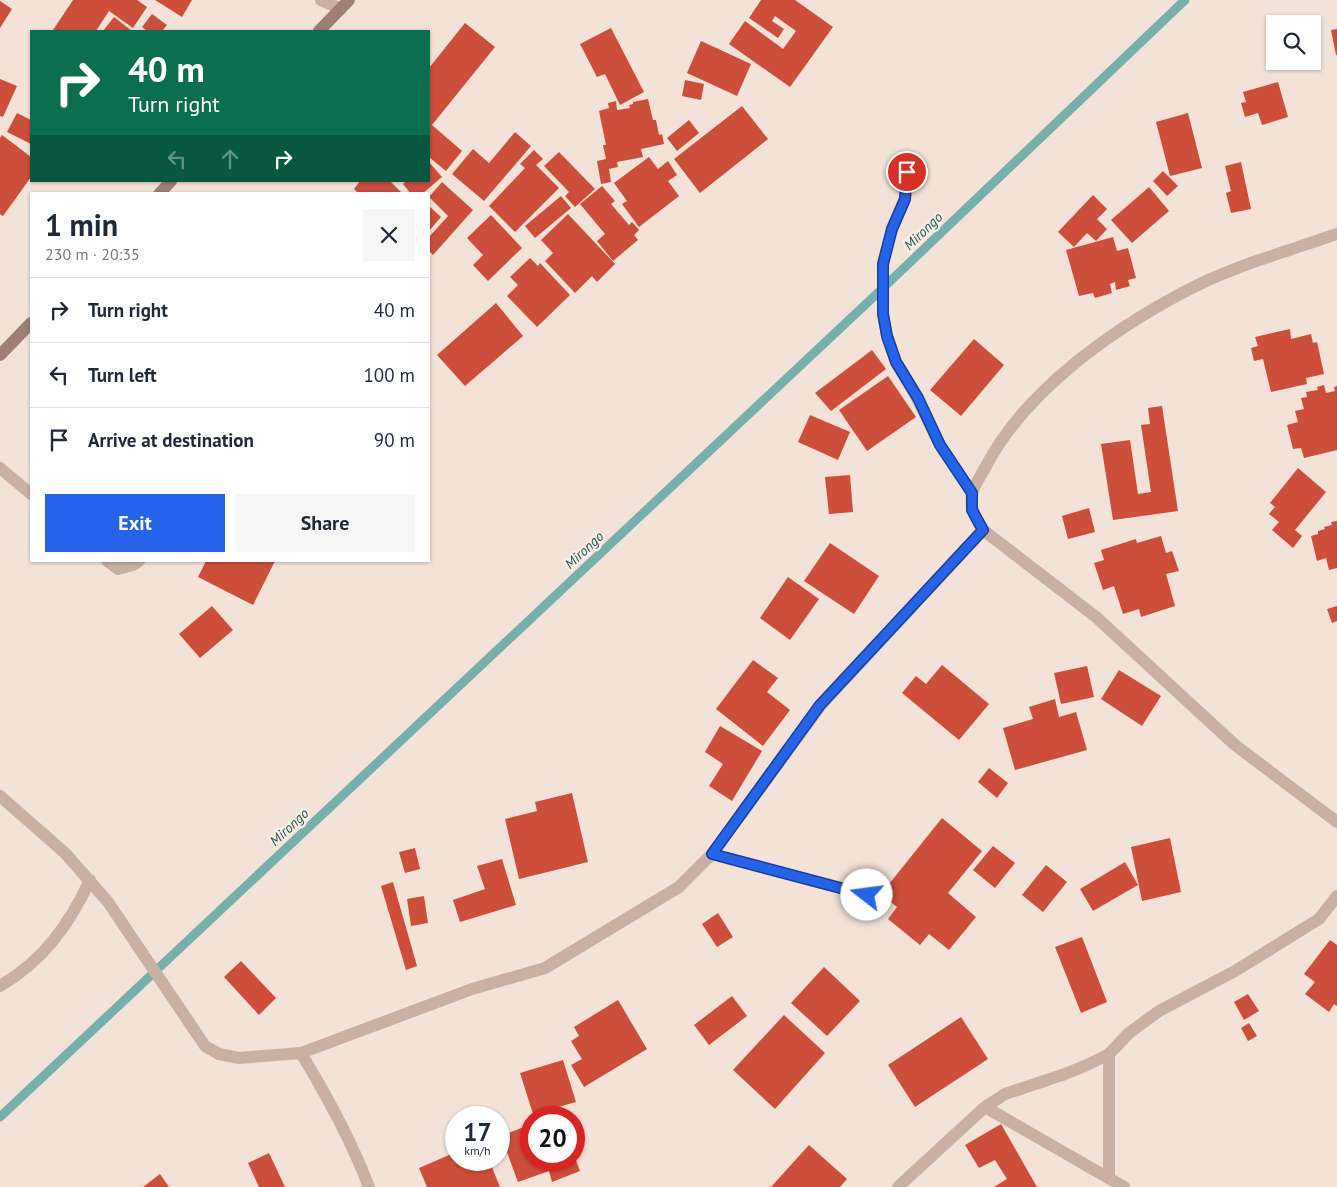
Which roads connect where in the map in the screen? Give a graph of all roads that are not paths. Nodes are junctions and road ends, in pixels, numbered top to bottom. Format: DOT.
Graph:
graph roads {
  1 [pos="321,0"];
  2 [pos="345,4"];
  3 [pos="320,30"];
  4 [pos="907,172"];
  5 [pos="170,182"];
  6 [pos="161,192"];
  7 [pos="1337,234"];
  8 [pos="30,324"];
  9 [pos="0,355"];
  10 [pos="0,468"];
  11 [pos="30,493"];
  12 [pos="972,493"];
  13 [pos="983,530"];
  14 [pos="108,562"];
  15 [pos="138,562"];
  16 [pos="0,796"];
  17 [pos="1337,822"];
  18 [pos="712,854"];
  19 [pos="90,880"];
  20 [pos="867,895"];
  21 [pos="1337,896"];
  22 [pos="0,986"];
  23 [pos="301,1053"];
  24 [pos="1109,1054"];
  25 [pos="985,1107"];
  26 [pos="1109,1178"];
  27 [pos="369,1187"];
  28 [pos="898,1187"];
  29 [pos="1124,1187"];
  1 -- 2 [label="street"];
  2 -- 3 [label="main road"];
  4 -- 12 [label="street"];
  5 -- 6 [label="main road"];
  7 -- 12 [label="street"];
  8 -- 9 [label="main road"];
  10 -- 11 [label="street"];
  12 -- 13 [label="street"];
  13 -- 17 [label="street"];
  13 -- 18 [label="street"];
  14 -- 15 [label="street"];
  16 -- 19 [label="street"];
  18 -- 20 [label="street"];
  18 -- 23 [label="street"];
  19 -- 22 [label="street"];
  19 -- 23 [label="street"];
  21 -- 24 [label="street"];
  23 -- 27 [label="street"];
  24 -- 25 [label="street"];
  24 -- 26 [label="street"];
  25 -- 26 [label="street"];
  25 -- 28 [label="street"];
  26 -- 29 [label="street"];
}
